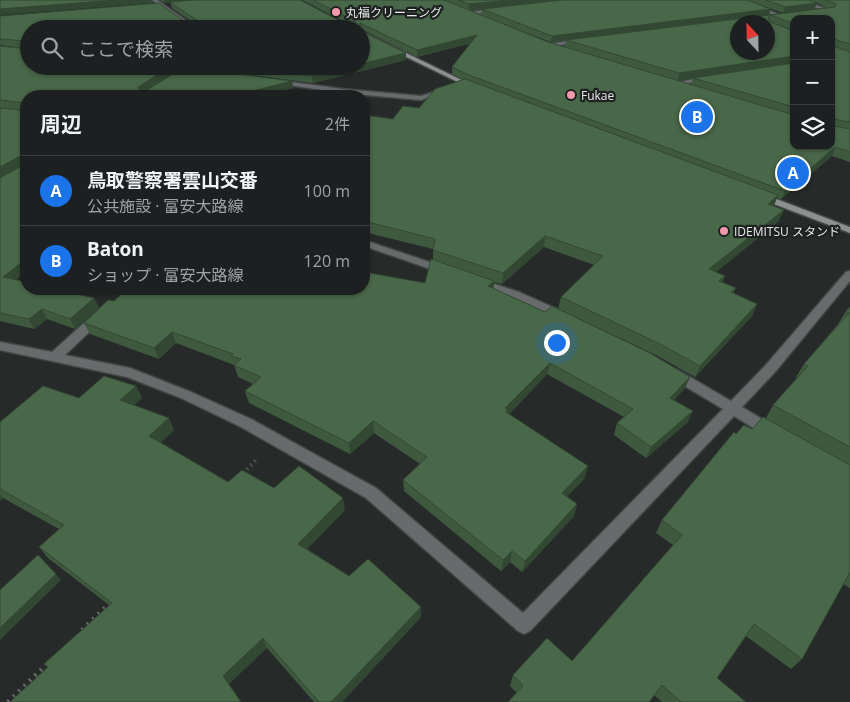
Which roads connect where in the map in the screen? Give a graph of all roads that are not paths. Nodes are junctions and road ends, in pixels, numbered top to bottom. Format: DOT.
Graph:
graph roads {
  1 [pos="154,0"];
  2 [pos="738,0"];
  3 [pos="798,0"];
  4 [pos="174,6"];
  5 [pos="164,7"];
  6 [pos="155,8"];
  7 [pos="506,9"];
  8 [pos="458,10"];
  9 [pos="467,13"];
  10 [pos="811,13"];
  11 [pos="790,15"];
  12 [pos="782,16"];
  13 [pos="775,17"];
  14 [pos="182,20"];
  15 [pos="485,20"];
  16 [pos="370,37"];
  17 [pos="587,40"];
  18 [pos="539,41"];
  19 [pos="548,45"];
  20 [pos="567,51"];
  21 [pos="718,77"];
  22 [pos="661,80"];
  23 [pos="264,81"];
  24 [pos="671,84"];
  25 [pos="466,85"];
  26 [pos="457,88"];
  27 [pos="690,89"];
  28 [pos="317,90"];
  29 [pos="448,90"];
  30 [pos="483,91"];
  31 [pos="370,96"];
  32 [pos="749,192"];
  33 [pos="850,230"];
  34 [pos="370,245"];
  35 [pos="454,274"];
  36 [pos="850,274"];
  37 [pos="472,279"];
  38 [pos="109,308"];
  39 [pos="575,323"];
  40 [pos="0,346"];
  41 [pos="54,358"];
  42 [pos="659,364"];
  43 [pos="732,408"];
  44 [pos="782,438"];
  1 -- 5 [label="street"];
  2 -- 12 [label="street"];
  3 -- 10 [label="street"];
  4 -- 5 [label="street"];
  5 -- 6 [label="street"];
  5 -- 14 [label="street"];
  7 -- 9 [label="street"];
  8 -- 9 [label="street"];
  9 -- 15 [label="street"];
  11 -- 12 [label="street"];
  12 -- 13 [label="street"];
  16 -- 25 [label="street"];
  17 -- 19 [label="street"];
  18 -- 19 [label="street"];
  19 -- 20 [label="street"];
  21 -- 24 [label="street"];
  22 -- 24 [label="street"];
  23 -- 28 [label="street"];
  24 -- 27 [label="street"];
  25 -- 26 [label="street"];
  25 -- 30 [label="street"];
  29 -- 31 [label="street"];
  32 -- 33 [label="street"];
  34 -- 35 [label="street"];
  36 -- 43 [label="street"];
  37 -- 39 [label="street"];
  38 -- 41 [label="street"];
  40 -- 41 [label="street"];
  41 -- 43 [label="street"];
  42 -- 43 [label="street"];
  43 -- 44 [label="street"];
}
